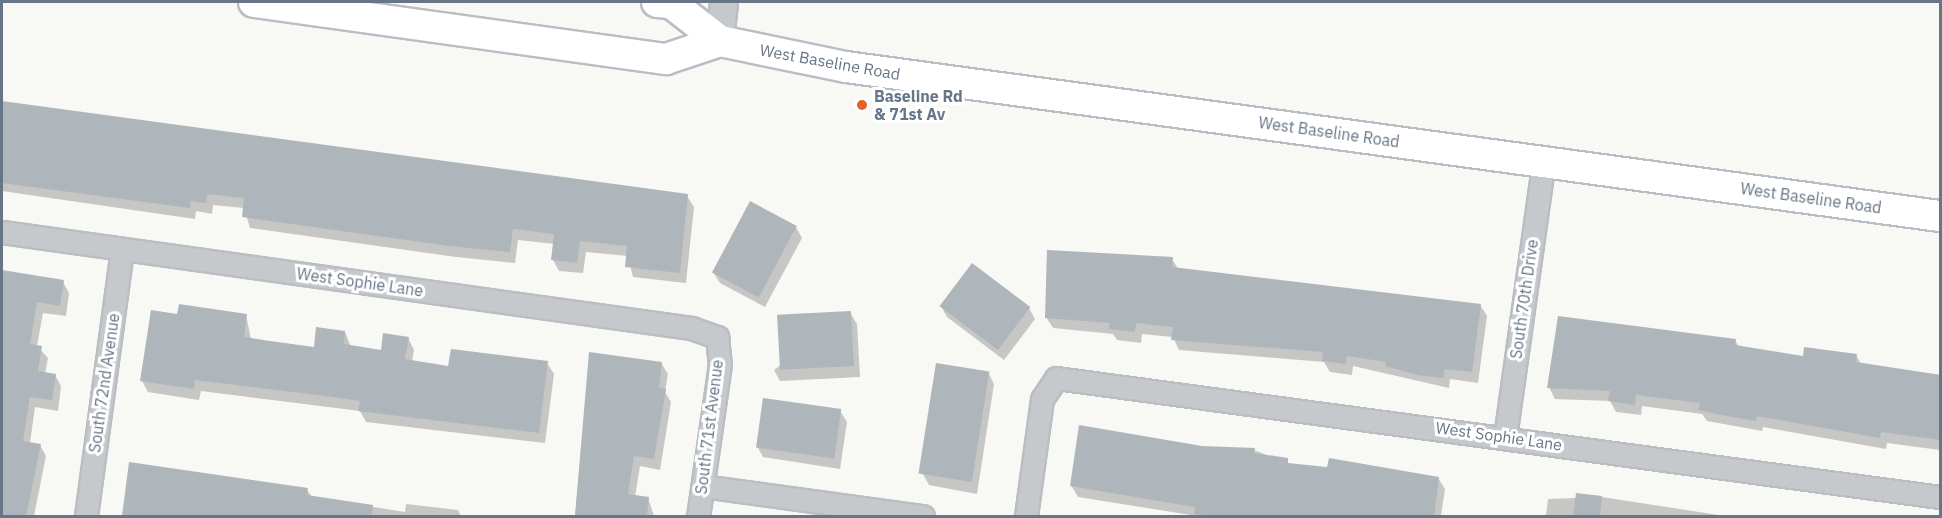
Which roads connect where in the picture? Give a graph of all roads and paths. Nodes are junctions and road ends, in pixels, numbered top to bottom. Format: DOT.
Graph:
graph roads {
  1 [pos="254,2"];
  2 [pos="657,2"];
  3 [pos="724,2"];
  4 [pos="720,42"];
  5 [pos="1544,161"];
  6 [pos="1941,216"];
  7 [pos="2,232"];
  8 [pos="122,249"];
  9 [pos="717,337"];
  10 [pos="1505,437"];
  11 [pos="703,486"];
  12 [pos="1941,497"];
  13 [pos="86,516"];
  14 [pos="698,516"];
  15 [pos="923,516"];
  16 [pos="1026,516"];
  1 -- 4 [label="main road, West Baseline Road"];
  2 -- 4 [label="main road, West Baseline Road"];
  3 -- 4 [label="street"];
  4 -- 5 [label="main road, West Baseline Road"];
  5 -- 6 [label="main road, West Baseline Road"];
  5 -- 10 [label="street, South 70th Drive"];
  7 -- 8 [label="street, West Sophie Lane"];
  8 -- 9 [label="street, West Sophie Lane"];
  8 -- 13 [label="street, South 72nd Avenue"];
  9 -- 11 [label="street, South 71st Avenue"];
  10 -- 12 [label="street, West Sophie Lane"];
  10 -- 16 [label="street, West Sophie Lane"];
  11 -- 14 [label="street, South 71st Avenue"];
  11 -- 15 [label="street"];
}
